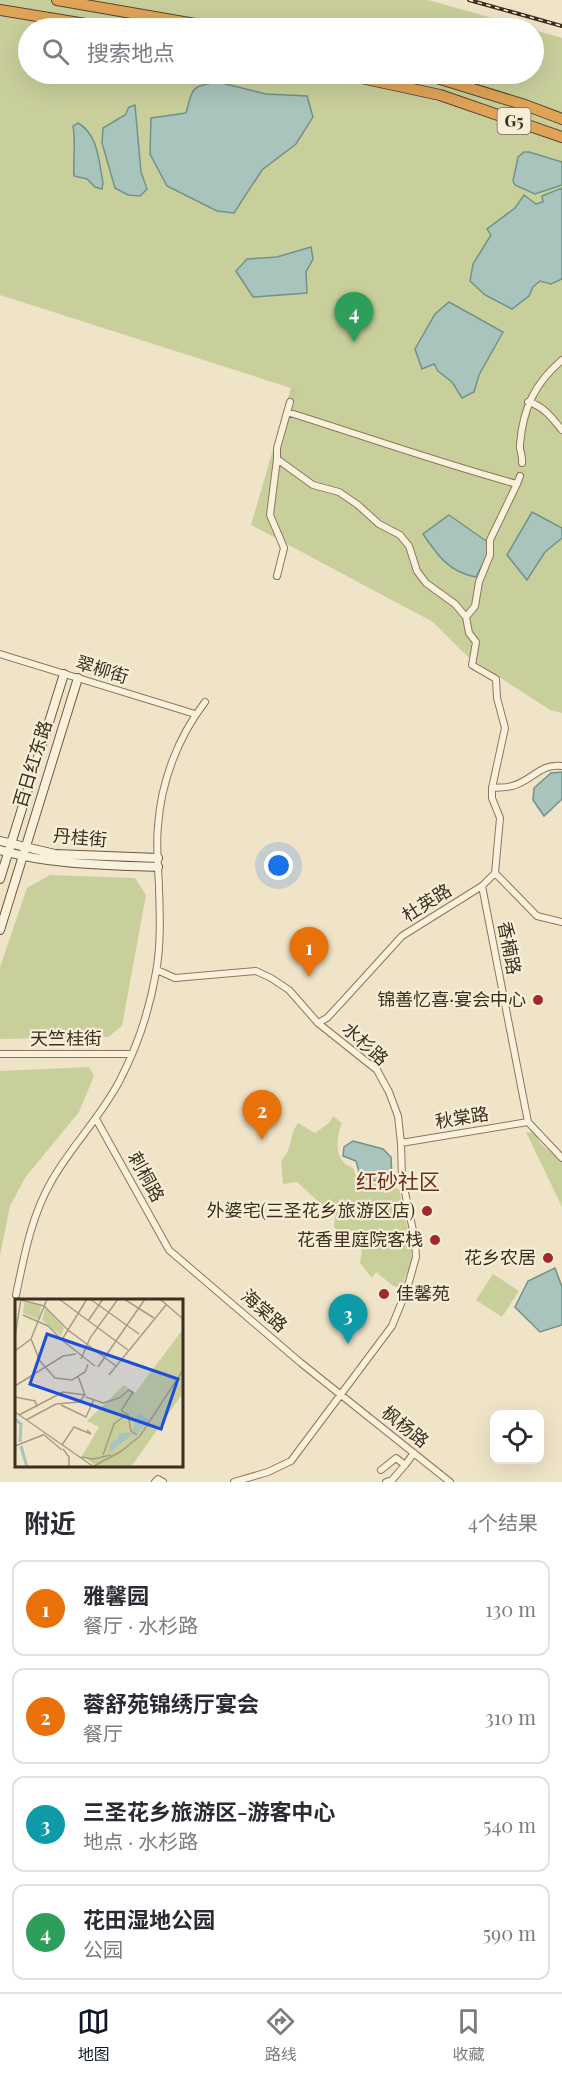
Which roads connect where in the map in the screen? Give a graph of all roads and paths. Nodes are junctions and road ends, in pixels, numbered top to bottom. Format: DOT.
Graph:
graph roads {
  1 [pos="57,0"];
  2 [pos="0,10"];
  3 [pos="49,18"];
  4 [pos="160,18"];
  5 [pos="389,84"];
  6 [pos="457,84"];
  7 [pos="562,119"];
  8 [pos="562,137"];
  9 [pos="562,360"];
  10 [pos="290,402"];
  11 [pos="528,402"];
  12 [pos="287,412"];
  13 [pos="562,430"];
  14 [pos="277,459"];
  15 [pos="522,462"];
  16 [pos="520,476"];
  17 [pos="517,484"];
  18 [pos="277,576"];
  19 [pos="466,617"];
  20 [pos="0,654"];
  21 [pos="64,674"];
  22 [pos="78,678"];
  23 [pos="205,702"];
  24 [pos="195,714"];
  25 [pos="562,766"];
  26 [pos="492,788"];
  27 [pos="0,841"];
  28 [pos="6,849"];
  29 [pos="23,852"];
  30 [pos="158,863"];
  31 [pos="495,873"];
  32 [pos="0,879"];
  33 [pos="482,886"];
  34 [pos="562,922"];
  35 [pos="0,930"];
  36 [pos="157,970"];
  37 [pos="318,1023"];
  38 [pos="0,1054"];
  39 [pos="131,1054"];
  40 [pos="96,1119"];
  41 [pos="528,1122"];
  42 [pos="401,1143"];
  43 [pos="562,1158"];
  44 [pos="169,1250"];
  45 [pos="16,1295"];
  46 [pos="341,1394"];
  47 [pos="414,1453"];
  48 [pos="405,1465"];
  49 [pos="381,1470"];
  50 [pos="155,1482"];
  51 [pos="163,1482"];
  52 [pos="234,1482"];
  53 [pos="386,1482"];
  54 [pos="450,1482"];
  1 -- 4 [label="highway"];
  2 -- 3 [label="highway"];
  5 -- 8 [label="highway, G5"];
  6 -- 7 [label="highway, G5"];
  9 -- 11 [label="street"];
  10 -- 12 [label="street"];
  11 -- 13 [label="street"];
  11 -- 15 [label="street"];
  12 -- 14 [label="street"];
  12 -- 17 [label="street"];
  14 -- 18 [label="street"];
  14 -- 19 [label="street"];
  16 -- 17 [label="street"];
  17 -- 19 [label="street"];
  19 -- 26 [label="street"];
  20 -- 21 [label="street, 翠柳街"];
  21 -- 22 [label="street, 翠柳街"];
  21 -- 28 [label="street, 百日红东路"];
  22 -- 24 [label="street, 翠柳街"];
  22 -- 29 [label="street, 百日红东路"];
  23 -- 24 [label="street"];
  24 -- 30 [label="street"];
  25 -- 26 [label="street"];
  26 -- 31 [label="street"];
  27 -- 28 [label="street, 丹桂街"];
  28 -- 29 [label="street, 丹桂街"];
  28 -- 32 [label="street, 百日红东路"];
  29 -- 30 [label="street, 丹桂街"];
  29 -- 35 [label="street, 百日红东路"];
  30 -- 36 [label="street"];
  31 -- 33 [label="street, 杜英路"];
  31 -- 34 [label="street"];
  33 -- 37 [label="street, 杜英路"];
  33 -- 41 [label="street, 香楠路"];
  36 -- 37 [label="street, 水杉路"];
  36 -- 39 [label="street"];
  37 -- 42 [label="street, 水杉路"];
  38 -- 39 [label="street, 天竺桂街"];
  39 -- 40 [label="street"];
  40 -- 44 [label="street, 刺桐路"];
  40 -- 45 [label="street"];
  41 -- 42 [label="street, 秋棠路"];
  41 -- 43 [label="street"];
  42 -- 46 [label="street, 水杉路"];
  44 -- 46 [label="street, 海棠路"];
  46 -- 47 [label="street, 枫杨路"];
  46 -- 52 [label="street, 水杉路"];
  47 -- 48 [label="street"];
  47 -- 54 [label="street, 枫杨路"];
  48 -- 49 [label="street"];
  48 -- 53 [label="street"];
  50 -- 51 [label="street"];
}
